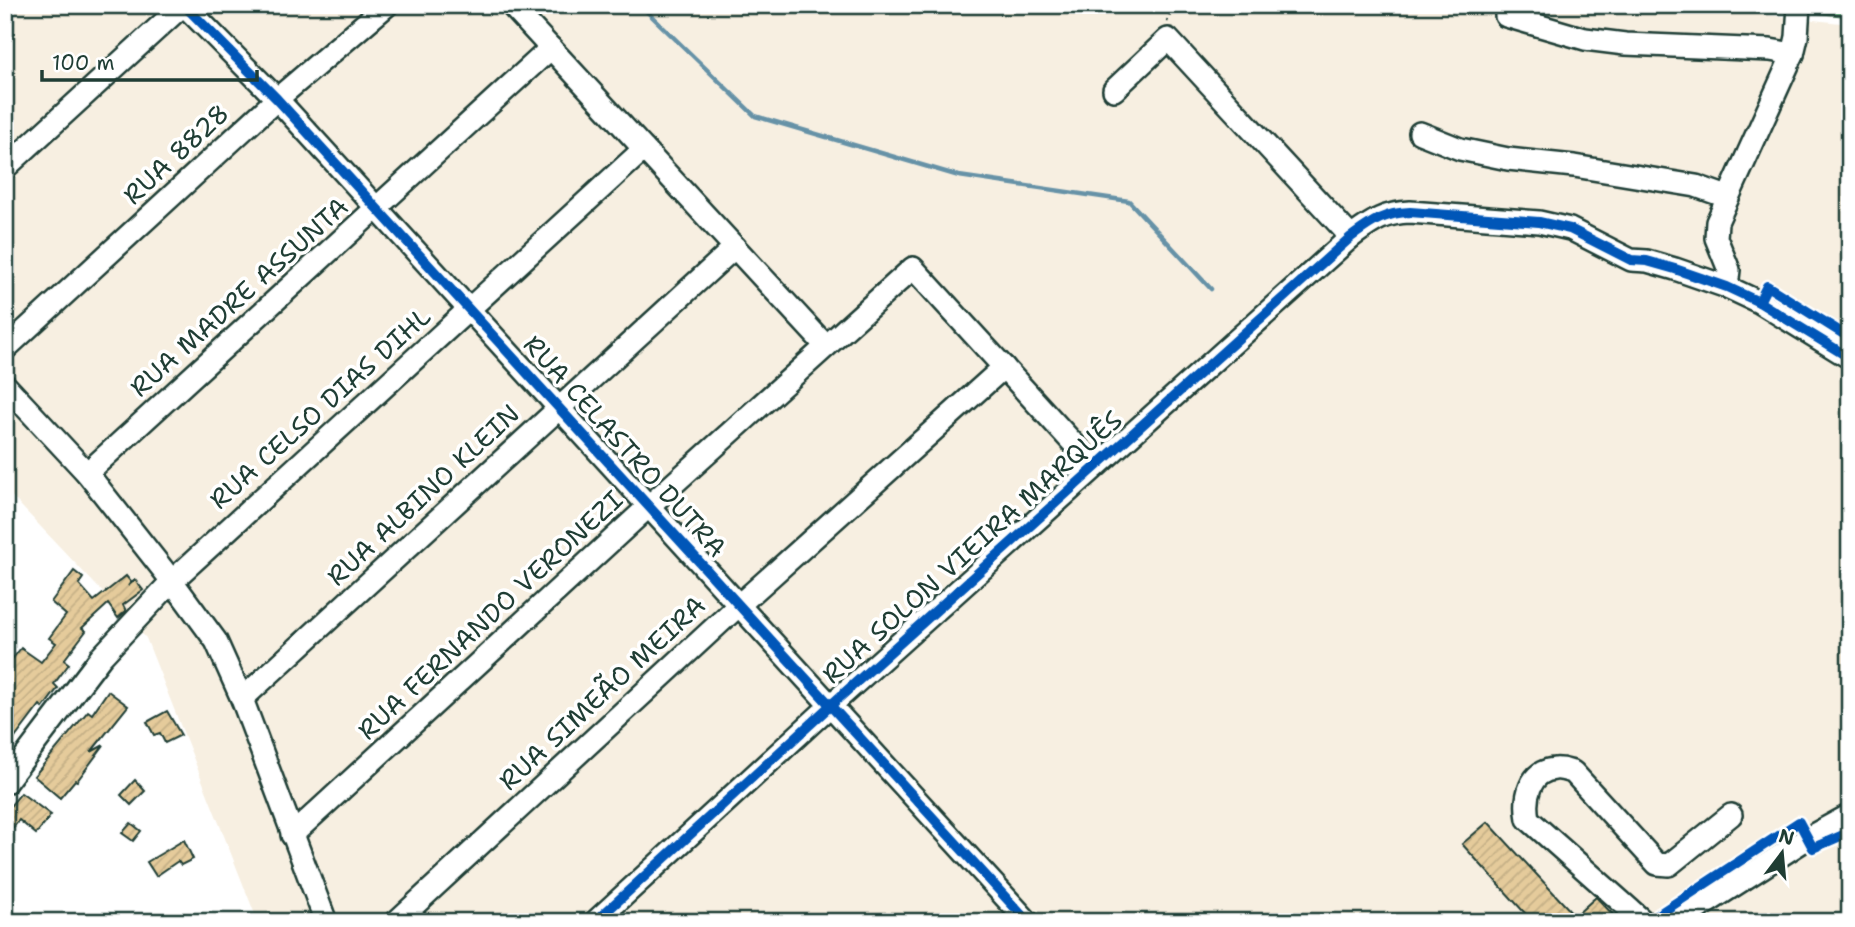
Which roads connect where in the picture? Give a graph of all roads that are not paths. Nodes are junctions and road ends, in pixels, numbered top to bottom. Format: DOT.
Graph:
graph roads {
  1 [pos="184,5"];
  2 [pos="387,5"];
  3 [pos="511,5"];
  4 [pos="1799,5"];
  5 [pos="1506,16"];
  6 [pos="551,48"];
  7 [pos="1793,54"];
  8 [pos="1114,90"];
  9 [pos="277,99"];
  10 [pos="1420,133"];
  11 [pos="644,149"];
  12 [pos="5,168"];
  13 [pos="1727,197"];
  14 [pos="377,209"];
  15 [pos="1351,237"];
  16 [pos="735,247"];
  17 [pos="1727,287"];
  18 [pos="469,309"];
  19 [pos="826,346"];
  20 [pos="5,349"];
  21 [pos="1850,358"];
  22 [pos="1004,368"];
  23 [pos="5,385"];
  24 [pos="559,407"];
  25 [pos="1095,467"];
  26 [pos="87,473"];
  27 [pos="649,506"];
  28 [pos="172,581"];
  29 [pos="739,605"];
  30 [pos="242,699"];
  31 [pos="831,705"];
  32 [pos="5,783"];
  33 [pos="1731,815"];
  34 [pos="1850,815"];
  35 [pos="292,835"];
  36 [pos="326,922"];
  37 [pos="396,922"];
  38 [pos="595,922"];
  39 [pos="1028,922"];
  40 [pos="1644,922"];
  41 [pos="1677,922"];
  1 -- 9 [label="street, RUA CELASTRO DUTRA"];
  1 -- 12 [label="street"];
  2 -- 9 [label="street, RUA 8828"];
  3 -- 6 [label="street"];
  4 -- 7 [label="street"];
  5 -- 7 [label="street"];
  6 -- 11 [label="street"];
  6 -- 14 [label="street, RUA MADRE ASSUNTA"];
  7 -- 13 [label="street"];
  8 -- 15 [label="street"];
  9 -- 14 [label="street, RUA CELASTRO DUTRA"];
  9 -- 20 [label="street, RUA 8828"];
  10 -- 13 [label="street"];
  11 -- 16 [label="street"];
  11 -- 18 [label="street, RUA CELSO DIAS DIHL"];
  13 -- 17 [label="street"];
  14 -- 18 [label="street, RUA CELASTRO DUTRA"];
  14 -- 26 [label="street, RUA MADRE ASSUNTA"];
  15 -- 17 [label="street, RUA SOLON VIEIRA MARQUÊS"];
  15 -- 25 [label="street, RUA SOLON VIEIRA MARQUÊS"];
  16 -- 19 [label="street"];
  16 -- 24 [label="street, RUA ALBINO KLEIN"];
  17 -- 21 [label="street, RUA SOLON VIEIRA MARQUÊS"];
  18 -- 24 [label="street, RUA CELASTRO DUTRA"];
  18 -- 28 [label="street, RUA CELSO DIAS DIHL"];
  19 -- 22 [label="street, RUA FERNANDO VERONEZI"];
  19 -- 27 [label="street, RUA FERNANDO VERONEZI"];
  22 -- 25 [label="street"];
  22 -- 29 [label="street, RUA SIMEÃO MEIRA"];
  23 -- 26 [label="street"];
  24 -- 27 [label="street, RUA CELASTRO DUTRA"];
  24 -- 30 [label="street, RUA ALBINO KLEIN"];
  25 -- 31 [label="street, RUA SOLON VIEIRA MARQUÊS"];
  26 -- 28 [label="street"];
  27 -- 29 [label="street, RUA CELASTRO DUTRA"];
  27 -- 35 [label="street, RUA FERNANDO VERONEZI"];
  28 -- 30 [label="street"];
  28 -- 32 [label="street, RUA CELSO DIAS DIHL"];
  29 -- 31 [label="street, RUA CELASTRO DUTRA"];
  29 -- 37 [label="street, RUA SIMEÃO MEIRA"];
  30 -- 35 [label="street"];
  31 -- 38 [label="street, RUA SOLON VIEIRA MARQUÊS"];
  31 -- 39 [label="street, RUA CELASTRO DUTRA"];
  33 -- 40 [label="street"];
  34 -- 41 [label="street"];
  35 -- 36 [label="street"];
}
